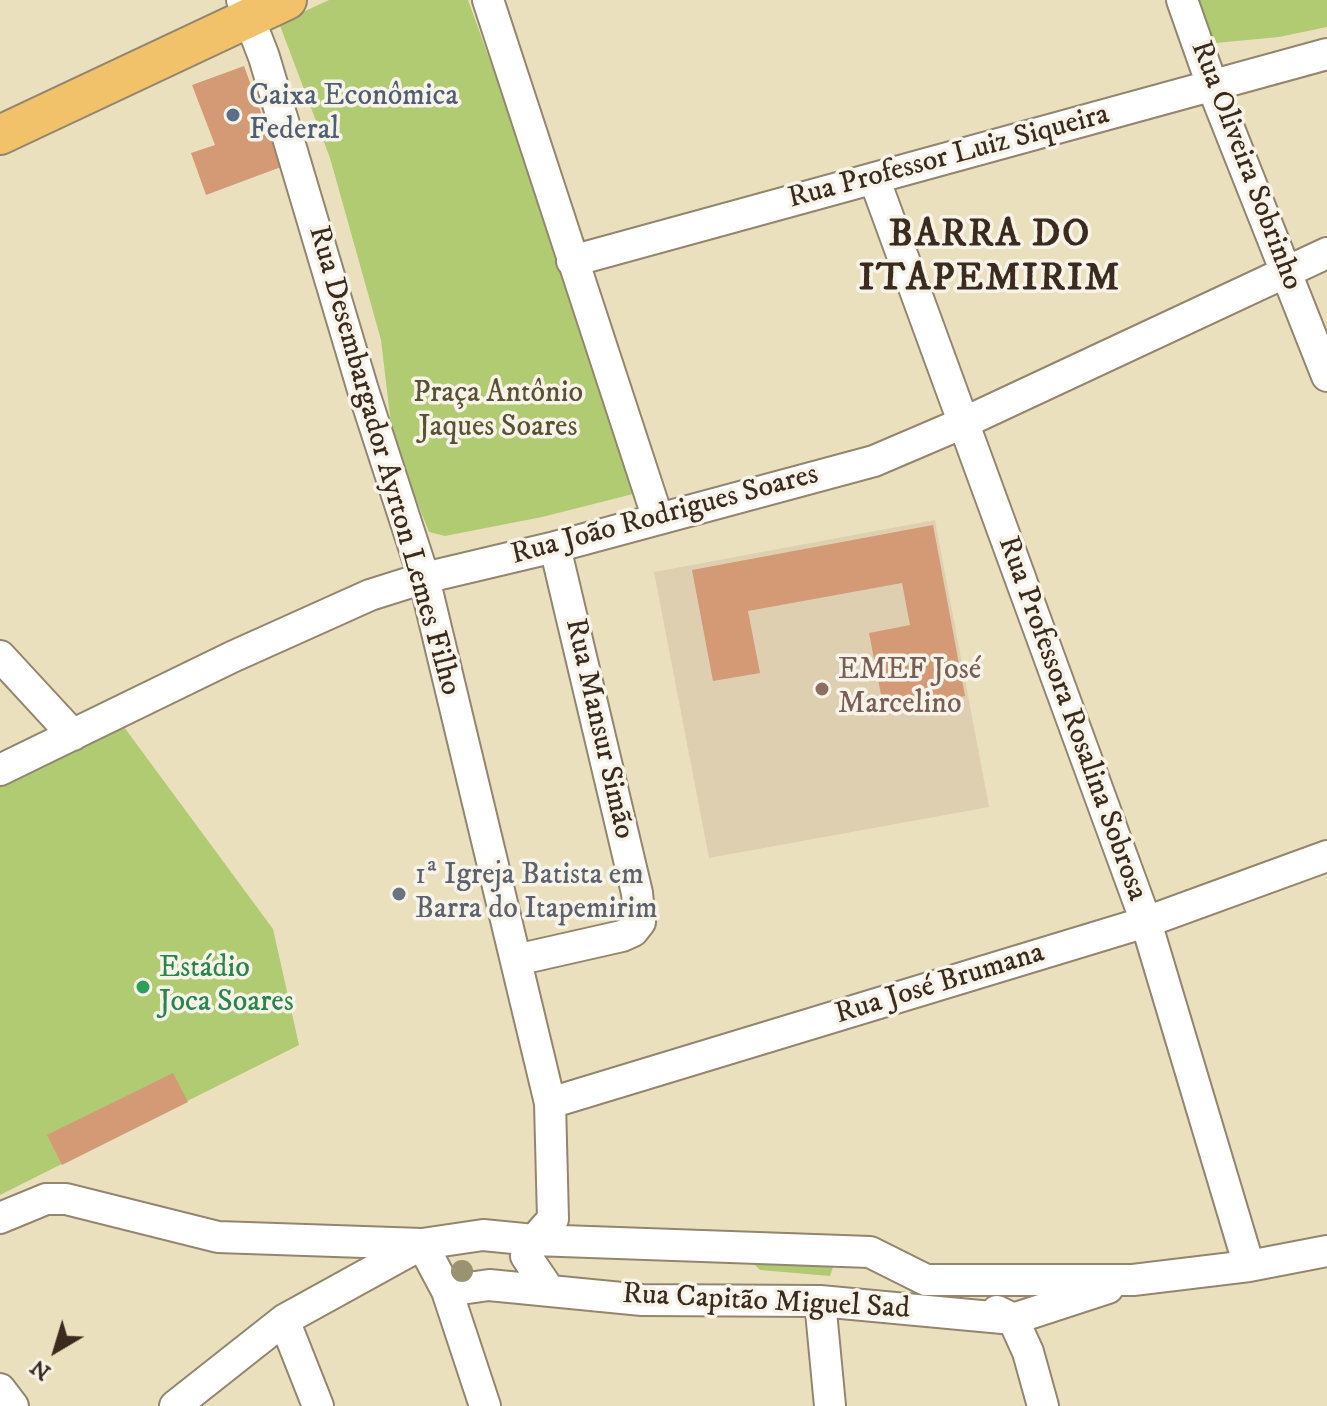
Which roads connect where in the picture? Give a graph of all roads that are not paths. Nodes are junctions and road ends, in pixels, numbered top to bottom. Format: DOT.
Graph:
graph roads {
  1 [pos="287,0"];
  2 [pos="488,0"];
  3 [pos="1182,0"];
  4 [pos="245,8"];
  5 [pos="1327,54"];
  6 [pos="1213,88"];
  7 [pos="0,135"];
  8 [pos="874,178"];
  9 [pos="1327,253"];
  10 [pos="572,261"];
  11 [pos="1287,271"];
  12 [pos="1327,376"];
  13 [pos="963,423"];
  14 [pos="658,519"];
  15 [pos="555,547"];
  16 [pos="424,578"];
  17 [pos="0,656"];
  18 [pos="73,735"];
  19 [pos="0,770"];
  20 [pos="1327,856"];
  21 [pos="1146,922"];
  22 [pos="516,960"];
  23 [pos="550,1103"];
  24 [pos="0,1218"];
  25 [pos="534,1240"];
  26 [pos="422,1244"];
  27 [pos="1327,1251"];
  28 [pos="1249,1266"];
  29 [pos="926,1280"];
  30 [pos="1133,1280"];
  31 [pos="549,1290"];
  32 [pos="447,1291"];
  33 [pos="820,1301"];
  34 [pos="1013,1319"];
  35 [pos="284,1320"];
  36 [pos="0,1389"];
  37 [pos="13,1406"];
  38 [pos="175,1406"];
  39 [pos="318,1406"];
  40 [pos="485,1406"];
  41 [pos="830,1406"];
  42 [pos="1043,1406"];
  1 -- 4 [label="main road"];
  2 -- 10 [label="street"];
  3 -- 6 [label="street, Rua Oliveira Sobrinho"];
  4 -- 7 [label="main road"];
  4 -- 16 [label="street, Rua Desembargador Ayrton Lemes Filho"];
  5 -- 6 [label="street, Rua Professor Luiz Siqueira"];
  6 -- 8 [label="street, Rua Professor Luiz Siqueira"];
  6 -- 11 [label="street, Rua Oliveira Sobrinho"];
  8 -- 10 [label="street, Rua Professor Luiz Siqueira"];
  8 -- 13 [label="street, Rua Professora Rosalina Sobrosa"];
  9 -- 11 [label="street, Rua João Rodrigues Soares"];
  10 -- 14 [label="street"];
  11 -- 12 [label="street, Rua Oliveira Sobrinho"];
  11 -- 13 [label="street, Rua João Rodrigues Soares"];
  13 -- 14 [label="street, Rua João Rodrigues Soares"];
  13 -- 21 [label="street, Rua Professora Rosalina Sobrosa"];
  14 -- 15 [label="street, Rua João Rodrigues Soares"];
  15 -- 16 [label="street, Rua João Rodrigues Soares"];
  15 -- 22 [label="street, Rua Mansur Simão"];
  16 -- 18 [label="street, Rua João Rodrigues Soares"];
  16 -- 22 [label="street, Rua Desembargador Ayrton Lemes Filho"];
  17 -- 18 [label="street"];
  18 -- 19 [label="street, Rua João Rodrigues Soares"];
  20 -- 21 [label="street, Rua José Brumana"];
  21 -- 23 [label="street, Rua José Brumana"];
  21 -- 28 [label="street, Rua Professora Rosalina Sobrosa"];
  22 -- 23 [label="street, Rua Desembargador Ayrton Lemes Filho"];
  23 -- 25 [label="street, Rua Desembargador Ayrton Lemes Filho"];
  24 -- 26 [label="street, Rua Capitão Miguel Sad"];
  25 -- 26 [label="street, Rua Capitão Miguel Sad"];
  25 -- 29 [label="street, Rua Capitão Miguel Sad"];
  25 -- 31 [label="street"];
  26 -- 32 [label="street"];
  26 -- 35 [label="street"];
  27 -- 28 [label="street, Rua Capitão Miguel Sad"];
  28 -- 30 [label="street, Rua Capitão Miguel Sad"];
  29 -- 30 [label="street, Rua Capitão Miguel Sad"];
  29 -- 34 [label="street"];
  30 -- 34 [label="street, Rua Capitão Miguel Sad"];
  31 -- 32 [label="street, Rua Capitão Miguel Sad"];
  31 -- 33 [label="street, Rua Capitão Miguel Sad"];
  32 -- 40 [label="street"];
  33 -- 34 [label="street, Rua Capitão Miguel Sad"];
  33 -- 41 [label="street"];
  34 -- 42 [label="street"];
  35 -- 38 [label="street"];
  35 -- 39 [label="street"];
  36 -- 37 [label="street"];
}
